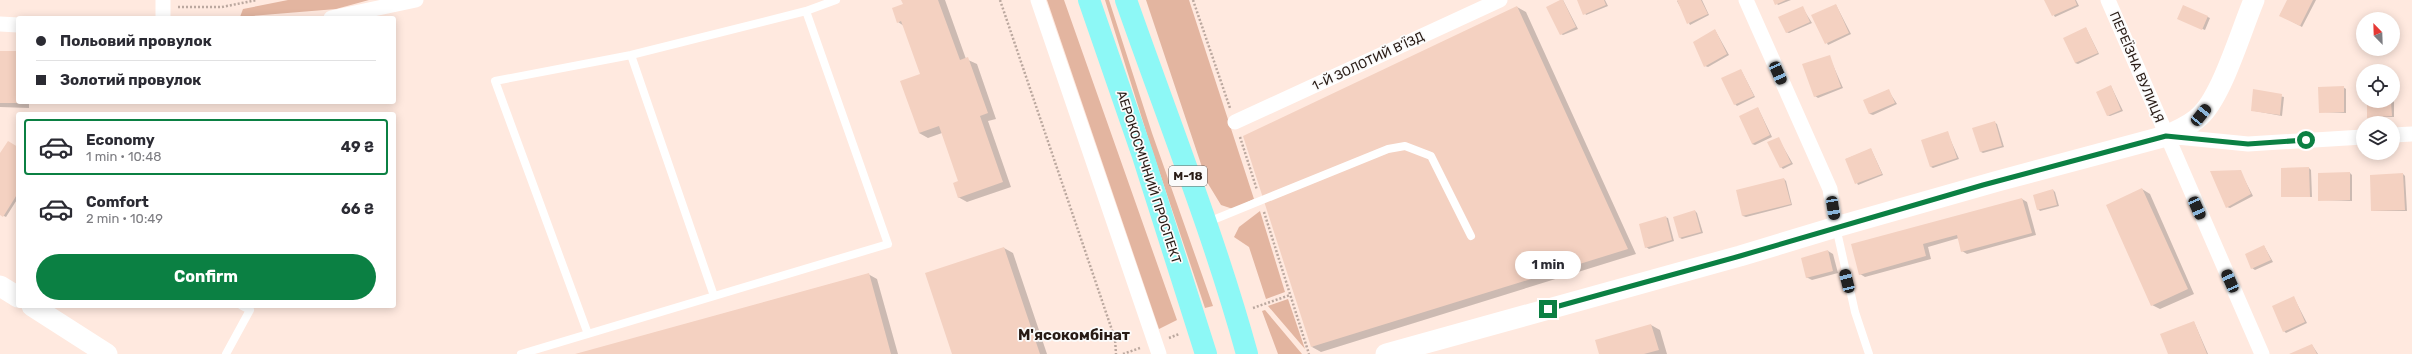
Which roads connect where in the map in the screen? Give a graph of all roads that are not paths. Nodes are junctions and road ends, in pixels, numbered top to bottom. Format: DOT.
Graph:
graph roads {
  1 [pos="416,0"];
  2 [pos="836,0"];
  3 [pos="1038,0"];
  4 [pos="1089,0"];
  5 [pos="1126,0"];
  6 [pos="1500,0"];
  7 [pos="1746,0"];
  8 [pos="2108,0"];
  9 [pos="2254,0"];
  10 [pos="806,11"];
  11 [pos="340,16"];
  12 [pos="0,24"];
  13 [pos="16,25"];
  14 [pos="631,55"];
  15 [pos="1235,122"];
  16 [pos="2412,134"];
  17 [pos="2400,135"];
  18 [pos="2166,136"];
  19 [pos="2356,137"];
  20 [pos="1205,223"];
  21 [pos="1836,227"];
  22 [pos="1471,236"];
  23 [pos="0,286"];
  24 [pos="16,296"];
  25 [pos="714,296"];
  26 [pos="35,308"];
  27 [pos="246,308"];
  28 [pos="588,334"];
  29 [pos="1156,347"];
  30 [pos="106,354"];
  31 [pos="226,354"];
  32 [pos="521,354"];
  33 [pos="1206,354"];
  34 [pos="1247,354"];
  35 [pos="1386,354"];
  36 [pos="1869,354"];
  37 [pos="2262,354"];
  1 -- 11 [label="street"];
  2 -- 10 [label="lane"];
  3 -- 29 [label="street"];
  4 -- 33 [label="main road, АЕРОКОСМІЧНИЙ ПРОСПЕКТ / М-18"];
  5 -- 20 [label="main road, М-18"];
  6 -- 15 [label="street, 1-Й ЗОЛОТИЙ В’ЇЗД"];
  7 -- 21 [label="street"];
  8 -- 18 [label="street, ПЕРЕЇЗНА ВУЛИЦЯ"];
  9 -- 18 [label="main road"];
  10 -- 14 [label="lane"];
  10 -- 25 [label="lane"];
  12 -- 13 [label="street"];
  14 -- 25 [label="lane"];
  14 -- 28 [label="lane"];
  16 -- 17 [label="street"];
  18 -- 19 [label="street"];
  18 -- 21 [label="main road"];
  18 -- 37 [label="street, ПЕРЕЇЗНА ВУЛИЦЯ"];
  20 -- 22 [label="lane"];
  20 -- 34 [label="main road, М-18"];
  21 -- 35 [label="main road"];
  21 -- 36 [label="lane"];
  23 -- 24 [label="main road"];
  25 -- 28 [label="lane"];
  26 -- 30 [label="main road"];
  27 -- 31 [label="lane"];
  28 -- 32 [label="lane"];
}
